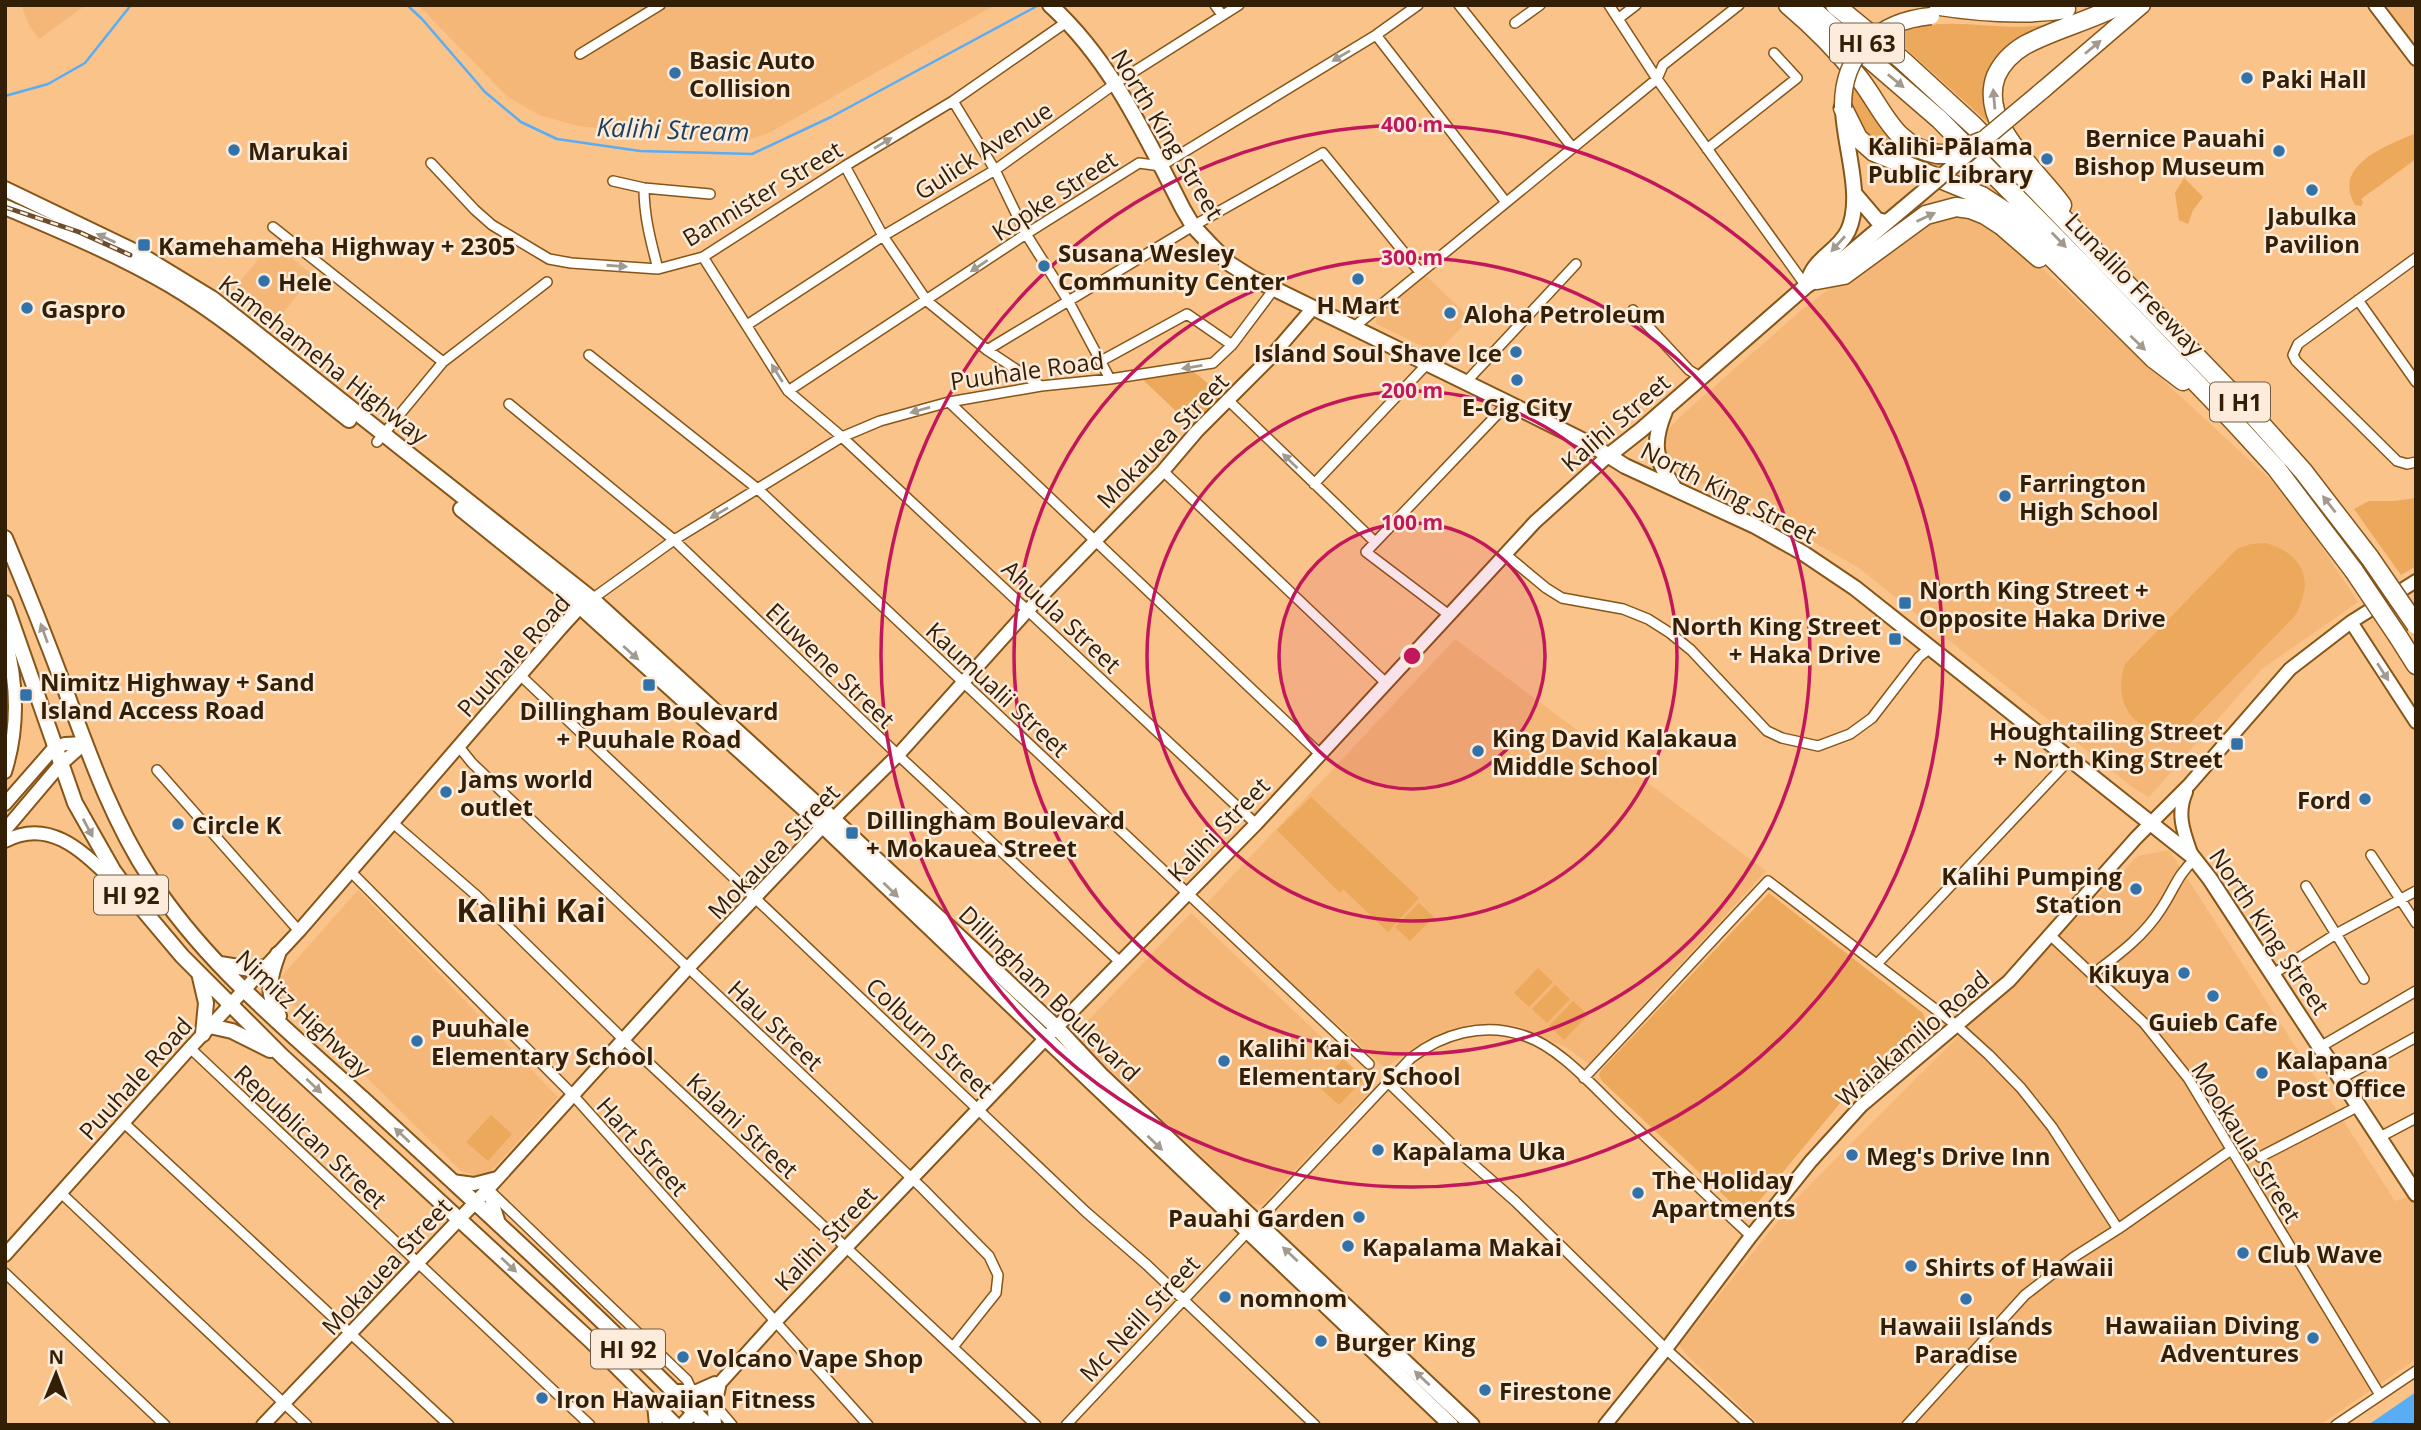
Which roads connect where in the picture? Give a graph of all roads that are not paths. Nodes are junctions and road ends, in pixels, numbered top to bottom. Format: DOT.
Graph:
graph roads {
  1 [pos="660,5"];
  2 [pos="1215,5"];
  3 [pos="1239,5"];
  4 [pos="1418,5"];
  5 [pos="1459,5"];
  6 [pos="1540,5"];
  7 [pos="1609,5"];
  8 [pos="1636,5"];
  9 [pos="1739,5"];
  10 [pos="1788,5"];
  11 [pos="1807,5"];
  12 [pos="1835,5"];
  13 [pos="2120,5"];
  14 [pos="2142,5"];
  15 [pos="2375,5"];
  16 [pos="2072,7"];
  17 [pos="1932,11"];
  18 [pos="1059,13"];
  19 [pos="1222,15"];
  20 [pos="1618,19"];
  21 [pos="1515,23"];
  22 [pos="1376,35"];
  23 [pos="1774,52"];
  24 [pos="580,54"];
  25 [pos="2416,59"];
  26 [pos="1657,79"];
  27 [pos="1116,83"];
  28 [pos="953,101"];
  29 [pos="1843,108"];
  30 [pos="1982,141"];
  31 [pos="1572,147"];
  32 [pos="1707,149"];
  33 [pos="431,163"];
  34 [pos="845,166"];
  35 [pos="1161,166"];
  36 [pos="995,170"];
  37 [pos="613,181"];
  38 [pos="644,188"];
  39 [pos="5,189"];
  40 [pos="1853,191"];
  41 [pos="710,194"];
  42 [pos="1505,201"];
  43 [pos="5,207"];
  44 [pos="1887,222"];
  45 [pos="1194,226"];
  46 [pos="273,227"];
  47 [pos="1026,234"];
  48 [pos="883,236"];
  49 [pos="2098,256"];
  50 [pos="703,257"];
  51 [pos="2416,258"];
  52 [pos="1576,264"];
  53 [pos="658,269"];
  54 [pos="1419,271"];
  55 [pos="547,282"];
  56 [pos="1811,283"];
  57 [pos="1274,289"];
  58 [pos="2358,300"];
  59 [pos="928,301"];
  60 [pos="1069,302"];
  61 [pos="1313,308"];
  62 [pos="1633,310"];
  63 [pos="2117,323"];
  64 [pos="747,325"];
  65 [pos="1354,327"];
  66 [pos="1232,345"];
  67 [pos="987,350"];
  68 [pos="589,355"];
  69 [pos="1101,361"];
  70 [pos="443,362"];
  71 [pos="1428,363"];
  72 [pos="1702,378"];
  73 [pos="1111,379"];
  74 [pos="1466,382"];
  75 [pos="2416,382"];
  76 [pos="1041,386"];
  77 [pos="788,391"];
  78 [pos="1227,399"];
  79 [pos="949,402"];
  80 [pos="1508,402"];
  81 [pos="509,404"];
  82 [pos="1666,408"];
  83 [pos="2232,420"];
  84 [pos="842,437"];
  85 [pos="380,439"];
  86 [pos="1608,456"];
  87 [pos="2416,462"];
  88 [pos="1163,471"];
  89 [pos="1314,484"];
  90 [pos="759,490"];
  91 [pos="1676,490"];
  92 [pos="5,538"];
  93 [pos="674,540"];
  94 [pos="1096,540"];
  95 [pos="1375,542"];
  96 [pos="1505,554"];
  97 [pos="2416,581"];
  98 [pos="5,603"];
  99 [pos="586,603"];
  100 [pos="1028,610"];
  101 [pos="1449,615"];
  102 [pos="2351,622"];
  103 [pos="2416,625"];
  104 [pos="5,636"];
  105 [pos="1930,648"];
  106 [pos="2416,665"];
  107 [pos="520,675"];
  108 [pos="962,683"];
  109 [pos="1386,683"];
  110 [pos="2416,722"];
  111 [pos="85,743"];
  112 [pos="54,748"];
  113 [pos="460,748"];
  114 [pos="1320,754"];
  115 [pos="898,755"];
  116 [pos="2071,758"];
  117 [pos="60,765"];
  118 [pos="156,770"];
  119 [pos="5,772"];
  120 [pos="2189,785"];
  121 [pos="5,803"];
  122 [pos="2152,822"];
  123 [pos="393,823"];
  124 [pos="828,823"];
  125 [pos="1256,824"];
  126 [pos="5,830"];
  127 [pos="5,841"];
  128 [pos="2371,855"];
  129 [pos="2193,857"];
  130 [pos="351,872"];
  131 [pos="2306,887"];
  132 [pos="2416,891"];
  133 [pos="1189,893"];
  134 [pos="756,898"];
  135 [pos="134,899"];
  136 [pos="2400,899"];
  137 [pos="2416,923"];
  138 [pos="299,931"];
  139 [pos="2049,934"];
  140 [pos="2336,934"];
  141 [pos="278,954"];
  142 [pos="1119,961"];
  143 [pos="219,964"];
  144 [pos="1877,964"];
  145 [pos="267,967"];
  146 [pos="688,968"];
  147 [pos="198,972"];
  148 [pos="2093,974"];
  149 [pos="2273,974"];
  150 [pos="2364,979"];
  151 [pos="244,990"];
  152 [pos="2416,991"];
  153 [pos="231,1004"];
  154 [pos="1956,1026"];
  155 [pos="284,1027"];
  156 [pos="206,1030"];
  157 [pos="1051,1033"];
  158 [pos="2416,1037"];
  159 [pos="622,1039"];
  160 [pos="2320,1047"];
  161 [pos="190,1048"];
  162 [pos="282,1056"];
  163 [pos="1369,1064"];
  164 [pos="1584,1078"];
  165 [pos="2340,1079"];
  166 [pos="1389,1083"];
  167 [pos="572,1094"];
  168 [pos="2359,1106"];
  169 [pos="979,1110"];
  170 [pos="2416,1118"];
  171 [pos="124,1123"];
  172 [pos="2380,1137"];
  173 [pos="2231,1150"];
  174 [pos="2260,1157"];
  175 [pos="498,1178"];
  176 [pos="912,1180"];
  177 [pos="452,1181"];
  178 [pos="488,1189"];
  179 [pos="2415,1190"];
  180 [pos="61,1193"];
  181 [pos="475,1202"];
  182 [pos="460,1219"];
  183 [pos="500,1226"];
  184 [pos="1252,1228"];
  185 [pos="2118,1229"];
  186 [pos="1751,1236"];
  187 [pos="846,1247"];
  188 [pos="5,1255"];
  189 [pos="418,1263"];
  190 [pos="5,1273"];
  191 [pos="1183,1300"];
  192 [pos="774,1323"];
  193 [pos="351,1333"];
  194 [pos="953,1347"];
  195 [pos="1666,1349"];
  196 [pos="2416,1371"];
  197 [pos="722,1380"];
  198 [pos="672,1391"];
  199 [pos="692,1391"];
  200 [pos="2380,1395"];
  201 [pos="284,1404"];
  202 [pos="654,1405"];
  203 [pos="715,1405"];
  204 [pos="694,1412"];
  205 [pos="165,1425"];
  206 [pos="263,1425"];
  207 [pos="307,1425"];
  208 [pos="449,1425"];
  209 [pos="590,1425"];
  210 [pos="656,1425"];
  211 [pos="675,1425"];
  212 [pos="682,1425"];
  213 [pos="707,1425"];
  214 [pos="715,1425"];
  215 [pos="732,1425"];
  216 [pos="868,1425"];
  217 [pos="1036,1425"];
  218 [pos="1066,1425"];
  219 [pos="1315,1425"];
  220 [pos="1451,1425"];
  221 [pos="1472,1425"];
  222 [pos="1605,1425"];
  223 [pos="1749,1425"];
  224 [pos="1907,1425"];
  225 [pos="2336,1425"];
  1 -- 24 [label="street"];
  2 -- 19 [label="street"];
  3 -- 19 [label="street, Gulick Avenue"];
  4 -- 22 [label="street, Kopke Street"];
  5 -- 31 [label="street"];
  6 -- 21 [label="street"];
  7 -- 20 [label="street"];
  8 -- 20 [label="street"];
  9 -- 26 [label="street"];
  10 -- 30 [label="highway, bridge"];
  11 -- 83 [label="highway, Lunalilo Freeway / I H1, one-way"];
  12 -- 49 [label="highway, Lunalilo Freeway / I H1"];
  49 -- 13 [label="highway, one-way"];
  30 -- 14 [label="highway, HI 63, one-way, bridge"];
  15 -- 25 [label="main road"];
  16 -- 17 [label="highway"];
  17 -- 29 [label="highway, HI 63, bridge"];
  18 -- 27 [label="main road, North King Street"];
  18 -- 28 [label="street, Bannister Street"];
  19 -- 27 [label="street, Gulick Avenue"];
  20 -- 26 [label="street"];
  22 -- 35 [label="street, Kopke Street, one-way"];
  22 -- 42 [label="street"];
  23 -- 32 [label="street"];
  26 -- 31 [label="street"];
  26 -- 32 [label="street"];
  27 -- 35 [label="main road, North King Street"];
  27 -- 36 [label="street, Gulick Avenue"];
  34 -- 28 [label="street, Bannister Street, one-way"];
  28 -- 36 [label="street"];
  29 -- 40 [label="main road, HI 63"];
  29 -- 63 [label="highway"];
  30 -- 44 [label="main road, HI 63, bridge"];
  31 -- 42 [label="street"];
  32 -- 56 [label="street"];
  33 -- 53 [label="street, Bannister Street, one-way"];
  34 -- 48 [label="street"];
  34 -- 50 [label="street, Bannister Street"];
  35 -- 45 [label="main road, North King Street"];
  35 -- 47 [label="street, Kopke Street"];
  36 -- 47 [label="street"];
  36 -- 48 [label="street, Gulick Avenue"];
  37 -- 38 [label="street"];
  38 -- 41 [label="street"];
  38 -- 53 [label="street"];
  85 -- 39 [label="main road, Kamehameha Highway, one-way"];
  40 -- 44 [label="main road"];
  40 -- 56 [label="main road, HI 63, one-way"];
  42 -- 54 [label="street"];
  43 -- 85 [label="main road, Kamehameha Highway"];
  44 -- 56 [label="main road, HI 63"];
  45 -- 54 [label="street"];
  45 -- 57 [label="main road, North King Street"];
  45 -- 60 [label="street"];
  46 -- 70 [label="street"];
  47 -- 59 [label="street, Kopke Street, one-way"];
  47 -- 60 [label="street"];
  48 -- 59 [label="street"];
  48 -- 64 [label="street, Gulick Avenue"];
  103 -- 49 [label="highway, Lunalilo Freeway / I H1, one-way, bridge"];
  50 -- 53 [label="street, Bannister Street"];
  50 -- 64 [label="street, Ahuula Street"];
  51 -- 58 [label="street"];
  52 -- 74 [label="street"];
  54 -- 65 [label="street"];
  55 -- 70 [label="street"];
  56 -- 63 [label="highway, one-way"];
  56 -- 72 [label="main road, Kalihi Street / HI 63"];
  57 -- 61 [label="main road, North King Street"];
  57 -- 66 [label="street, Puuhale Road"];
  58 -- 75 [label="street"];
  58 -- 87 [label="street"];
  59 -- 67 [label="street"];
  59 -- 77 [label="street, Kopke Street"];
  60 -- 67 [label="street"];
  60 -- 69 [label="street"];
  61 -- 65 [label="main road, North King Street"];
  61 -- 78 [label="main road, Mokauea Street"];
  62 -- 72 [label="street"];
  63 -- 83 [label="highway, one-way"];
  77 -- 64 [label="street, Ahuula Street, one-way"];
  65 -- 71 [label="main road, North King Street"];
  66 -- 69 [label="street"];
  66 -- 73 [label="street, Puuhale Road, one-way"];
  67 -- 76 [label="street"];
  68 -- 90 [label="street, Kaumualii Street"];
  69 -- 73 [label="street"];
  70 -- 85 [label="street"];
  71 -- 74 [label="main road, North King Street"];
  71 -- 89 [label="street"];
  72 -- 82 [label="main road, Kalihi Street / HI 63"];
  73 -- 76 [label="street, Puuhale Road"];
  74 -- 80 [label="main road, North King Street"];
  76 -- 79 [label="street, Puuhale Road"];
  77 -- 84 [label="street, Ahuula Street"];
  78 -- 88 [label="main road, Mokauea Street"];
  89 -- 78 [label="street, one-way"];
  79 -- 84 [label="street, Puuhale Road, one-way"];
  79 -- 94 [label="street"];
  80 -- 86 [label="main road, North King Street"];
  80 -- 95 [label="street"];
  81 -- 93 [label="street, Eluwene Street"];
  82 -- 86 [label="main road, Kalihi Street / HI 63"];
  82 -- 91 [label="main road"];
  83 -- 106 [label="highway, Lunalilo Freeway / I H1, bridge"];
  84 -- 90 [label="street, Puuhale Road"];
  84 -- 100 [label="street, Ahuula Street"];
  85 -- 99 [label="main road, Kamehameha Highway"];
  86 -- 91 [label="main road, North King Street"];
  86 -- 96 [label="main road, Kalihi Street / HI 63"];
  88 -- 94 [label="main road, Mokauea Street"];
  88 -- 109 [label="street"];
  89 -- 95 [label="street"];
  90 -- 93 [label="street, Puuhale Road, one-way"];
  90 -- 108 [label="street, Kaumualii Street"];
  91 -- 105 [label="main road, North King Street"];
  111 -- 92 [label="main road, Nimitz Highway / HI 92, one-way"];
  93 -- 99 [label="street, Puuhale Road"];
  93 -- 115 [label="street, Eluwene Street"];
  94 -- 100 [label="main road, Mokauea Street"];
  94 -- 114 [label="street"];
  95 -- 101 [label="street"];
  96 -- 101 [label="main road, Kalihi Street / HI 63"];
  96 -- 105 [label="street"];
  97 -- 102 [label="main road, Waiakamilo Road"];
  98 -- 112 [label="main road, Nimitz Highway / HI 92"];
  99 -- 107 [label="main road, Puuhale Road"];
  99 -- 124 [label="main road, Dillingham Boulevard"];
  100 -- 108 [label="main road, Mokauea Street"];
  100 -- 125 [label="street, Ahuula Street"];
  101 -- 109 [label="main road, Kalihi Street / HI 63"];
  102 -- 110 [label="main road, one-way"];
  102 -- 120 [label="main road, Waiakamilo Road"];
  104 -- 119 [label="main road"];
  105 -- 116 [label="main road, North King Street"];
  107 -- 113 [label="main road, Puuhale Road"];
  107 -- 134 [label="street, Colburn Street"];
  108 -- 115 [label="main road, Mokauea Street"];
  108 -- 133 [label="street, Kaumualii Street"];
  109 -- 114 [label="main road, Kalihi Street / HI 63"];
  111 -- 112 [label="main road"];
  111 -- 117 [label="main road"];
  111 -- 143 [label="main road, Nimitz Highway / HI 92"];
  112 -- 117 [label="main road, Nimitz Highway / HI 92"];
  112 -- 121 [label="main road"];
  113 -- 123 [label="main road, Puuhale Road"];
  113 -- 146 [label="street, Hau Street"];
  114 -- 125 [label="main road, Kalihi Street / HI 63"];
  115 -- 124 [label="main road, Mokauea Street"];
  115 -- 142 [label="street, Eluwene Street"];
  116 -- 122 [label="main road, North King Street"];
  116 -- 144 [label="street"];
  117 -- 126 [label="main road"];
  117 -- 135 [label="main road, Nimitz Highway / HI 92, one-way"];
  118 -- 138 [label="street"];
  120 -- 122 [label="main road, Waiakamilo Road"];
  120 -- 129 [label="main road"];
  122 -- 129 [label="main road, North King Street"];
  122 -- 139 [label="main road, Waiakamilo Road"];
  123 -- 130 [label="main road, Puuhale Road"];
  123 -- 159 [label="street, Kalani Street"];
  124 -- 134 [label="main road, Mokauea Street"];
  124 -- 157 [label="main road, Dillingham Boulevard"];
  125 -- 133 [label="main road, Kalihi Street / HI 63"];
  127 -- 135 [label="main road"];
  128 -- 136 [label="street"];
  129 -- 148 [label="street"];
  129 -- 149 [label="main road, North King Street"];
  130 -- 138 [label="main road, Puuhale Road"];
  130 -- 167 [label="street, Hart Street"];
  131 -- 140 [label="street"];
  132 -- 136 [label="street"];
  133 -- 142 [label="main road, Kalihi Street / HI 63"];
  133 -- 163 [label="street, Kaumualii Street"];
  134 -- 146 [label="main road, Mokauea Street"];
  134 -- 169 [label="street, Colburn Street"];
  135 -- 147 [label="main road, Nimitz Highway / HI 92"];
  136 -- 137 [label="street"];
  136 -- 140 [label="street"];
  138 -- 141 [label="main road, Puuhale Road"];
  139 -- 148 [label="street, Mookaula Street"];
  139 -- 154 [label="main road, Waiakamilo Road"];
  140 -- 149 [label="street"];
  140 -- 150 [label="street"];
  141 -- 145 [label="main road, Puuhale Road"];
  141 -- 155 [label="main road"];
  142 -- 157 [label="main road, Kalihi Street / HI 63"];
  143 -- 145 [label="main road"];
  143 -- 151 [label="main road, Nimitz Highway / HI 92"];
  144 -- 154 [label="street"];
  144 -- 164 [label="street"];
  145 -- 151 [label="main road, Puuhale Road"];
  146 -- 159 [label="main road, Mokauea Street"];
  146 -- 176 [label="street, Hau Street"];
  147 -- 153 [label="main road, Nimitz Highway / HI 92"];
  147 -- 156 [label="main road"];
  148 -- 173 [label="street, Mookaula Street"];
  149 -- 160 [label="main road, North King Street"];
  151 -- 153 [label="main road, Puuhale Road"];
  151 -- 155 [label="main road, Nimitz Highway / HI 92"];
  152 -- 160 [label="street"];
  153 -- 156 [label="main road, Puuhale Road"];
  153 -- 162 [label="main road, Nimitz Highway / HI 92"];
  154 -- 185 [label="street"];
  154 -- 186 [label="main road, Waiakamilo Road"];
  177 -- 155 [label="main road, Nimitz Highway / HI 92, one-way"];
  156 -- 161 [label="main road, Puuhale Road"];
  156 -- 162 [label="main road"];
  157 -- 169 [label="main road, Kalihi Street / HI 63"];
  157 -- 184 [label="main road, Dillingham Boulevard"];
  158 -- 165 [label="street"];
  159 -- 167 [label="main road, Mokauea Street"];
  159 -- 187 [label="street, Kalani Street"];
  160 -- 165 [label="main road, North King Street"];
  161 -- 171 [label="main road, Puuhale Road"];
  161 -- 189 [label="street, Republican Street"];
  162 -- 182 [label="main road, Nimitz Highway / HI 92, one-way"];
  164 -- 166 [label="street, Mc Neill Street"];
  164 -- 186 [label="street, Mc Neill Street"];
  165 -- 168 [label="main road, North King Street"];
  166 -- 184 [label="street, Mc Neill Street"];
  166 -- 195 [label="street"];
  167 -- 175 [label="main road, Mokauea Street"];
  167 -- 192 [label="street, Hart Street"];
  168 -- 172 [label="main road, North King Street"];
  168 -- 174 [label="street"];
  169 -- 176 [label="main road, Kalihi Street / HI 63"];
  169 -- 191 [label="street, Colburn Street"];
  170 -- 172 [label="street"];
  171 -- 180 [label="main road, Puuhale Road"];
  171 -- 193 [label="street"];
  172 -- 179 [label="main road, North King Street"];
  173 -- 185 [label="street"];
  173 -- 200 [label="street, Mookaula Street"];
  175 -- 177 [label="main road"];
  175 -- 178 [label="main road, Mokauea Street"];
  176 -- 187 [label="main road, Kalihi Street / HI 63"];
  176 -- 194 [label="street, Hau Street"];
  177 -- 181 [label="main road, Nimitz Highway / HI 92"];
  178 -- 181 [label="main road, Mokauea Street"];
  178 -- 183 [label="main road"];
  178 -- 199 [label="street"];
  180 -- 188 [label="main road, Puuhale Road"];
  180 -- 201 [label="street"];
  181 -- 182 [label="main road, Mokauea Street"];
  181 -- 183 [label="main road, Nimitz Highway / HI 92"];
  182 -- 189 [label="main road, Mokauea Street"];
  182 -- 202 [label="main road, Nimitz Highway / HI 92, one-way"];
  183 -- 198 [label="main road, Nimitz Highway / HI 92"];
  184 -- 191 [label="street, Mc Neill Street"];
  184 -- 220 [label="main road, Dillingham Boulevard"];
  221 -- 184 [label="main road, Dillingham Boulevard, one-way"];
  185 -- 224 [label="street"];
  186 -- 195 [label="main road, Waiakamilo Road"];
  187 -- 192 [label="main road, Kalihi Street / HI 63"];
  187 -- 194 [label="street, Kalani Street"];
  189 -- 193 [label="main road, Mokauea Street"];
  189 -- 209 [label="street, Republican Street"];
  190 -- 205 [label="street"];
  191 -- 218 [label="street, Mc Neill Street"];
  191 -- 219 [label="street, Colburn Street"];
  192 -- 197 [label="main road, Kalihi Street / HI 63"];
  192 -- 216 [label="street, Hart Street"];
  193 -- 201 [label="main road, Mokauea Street"];
  193 -- 208 [label="street"];
  194 -- 217 [label="street, Kalani Street"];
  195 -- 222 [label="main road, Waiakamilo Road"];
  195 -- 223 [label="street"];
  196 -- 200 [label="street"];
  197 -- 199 [label="main road"];
  197 -- 203 [label="main road"];
  197 -- 204 [label="main road, Kalihi Street / HI 63"];
  198 -- 199 [label="main road"];
  198 -- 204 [label="main road, Nimitz Highway / HI 92"];
  200 -- 225 [label="street"];
  201 -- 206 [label="main road, Mokauea Street"];
  201 -- 207 [label="street"];
  202 -- 210 [label="main road"];
  202 -- 211 [label="main road, Nimitz Highway / HI 92"];
  203 -- 214 [label="main road"];
  203 -- 215 [label="street"];
  204 -- 212 [label="main road, Kalihi Street / HI 63"];
  204 -- 213 [label="main road, Nimitz Highway / HI 92"];
}
